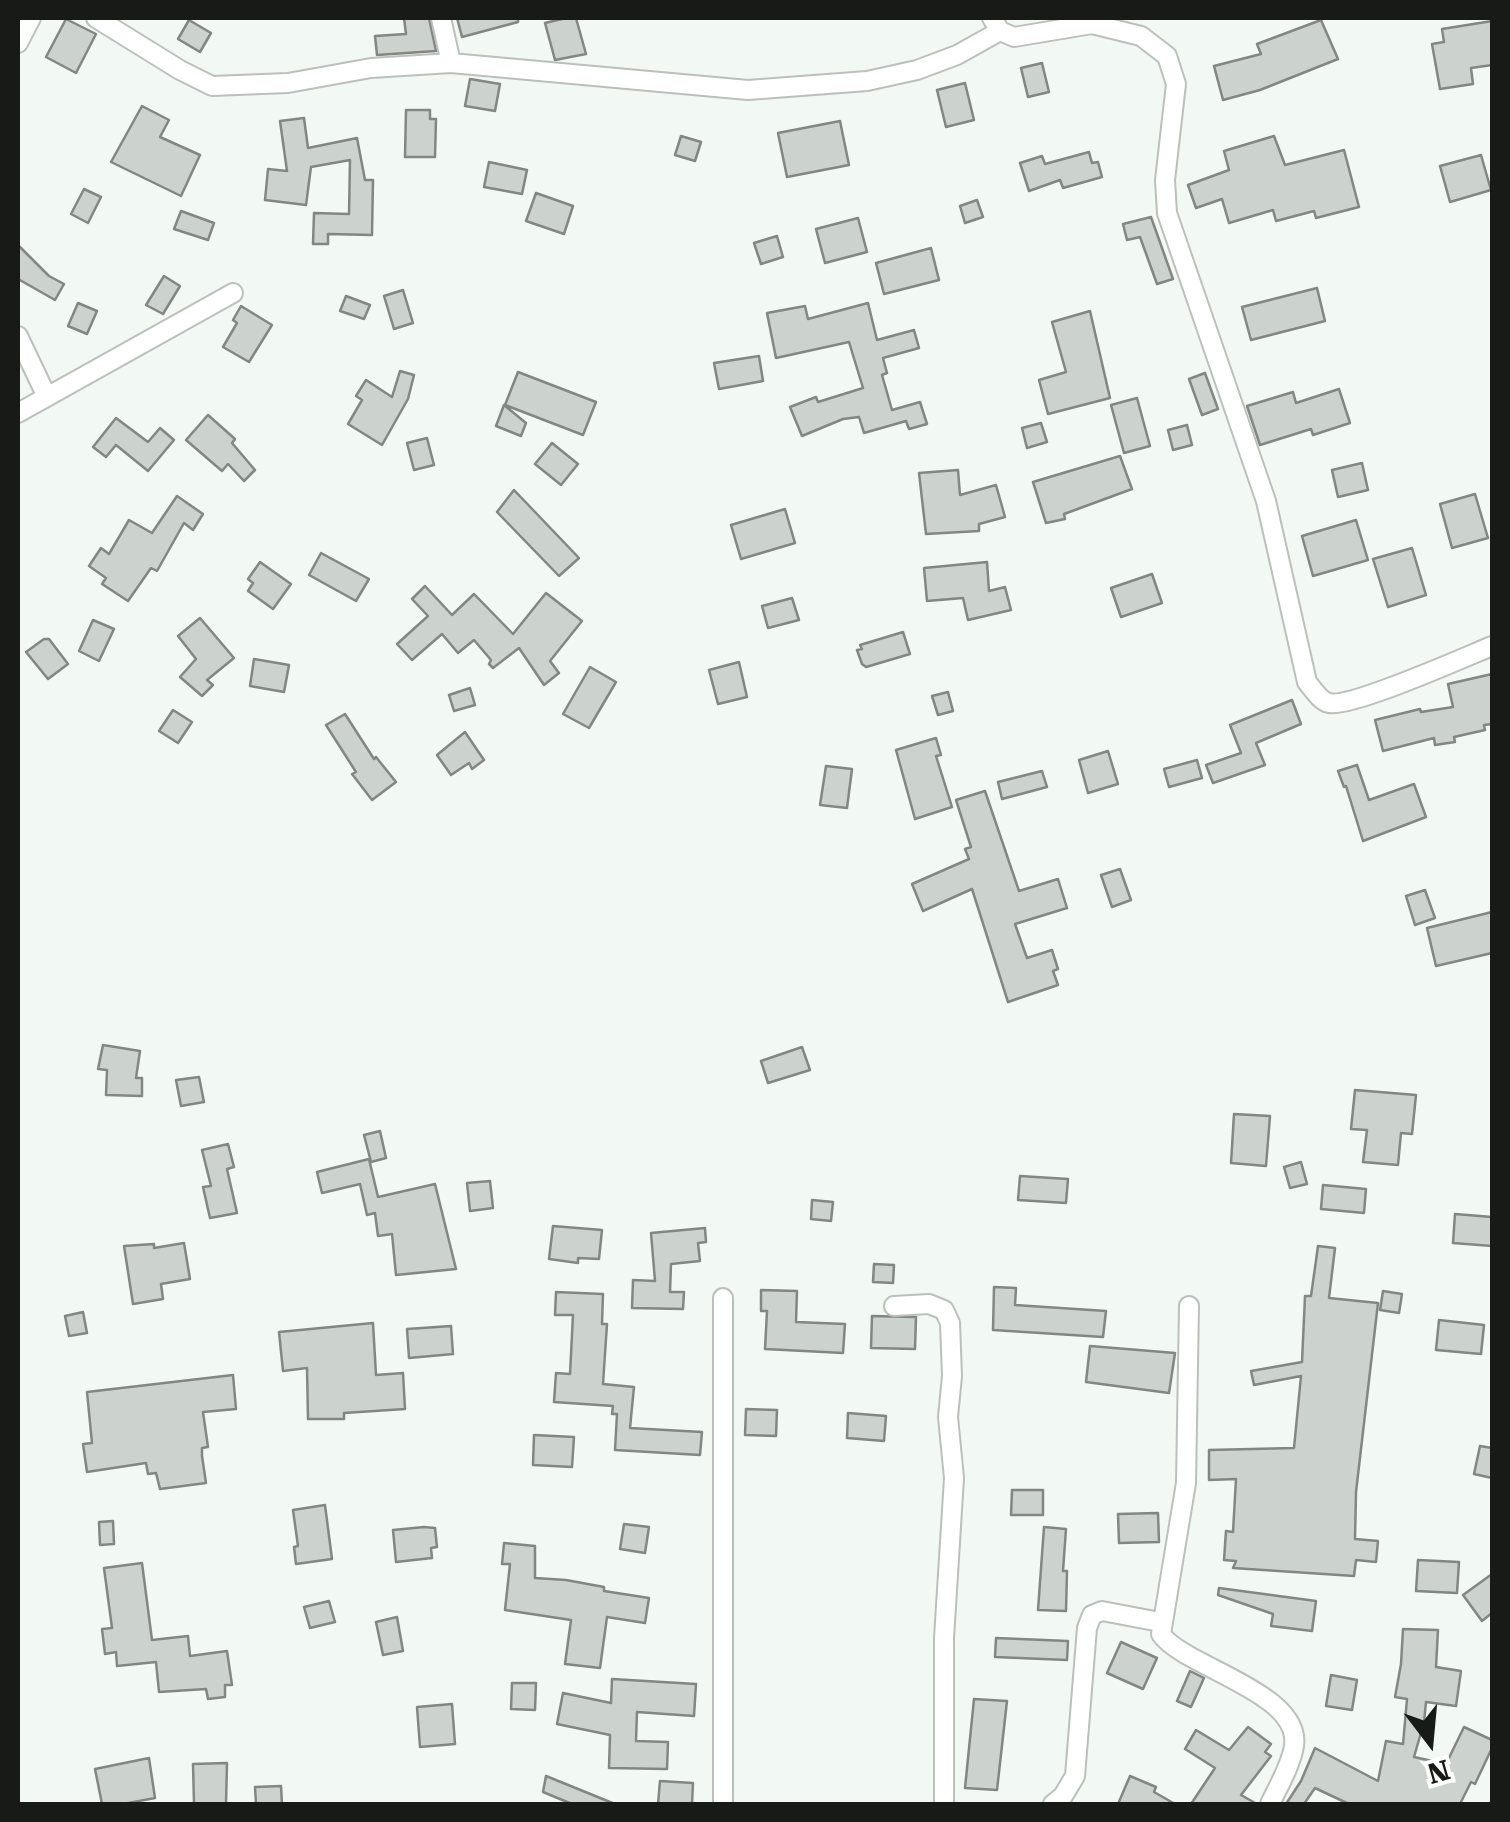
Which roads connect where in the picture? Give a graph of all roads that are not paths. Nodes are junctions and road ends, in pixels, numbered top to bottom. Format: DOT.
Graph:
graph roads {
  1 [pos="31,18"];
  2 [pos="96,18"];
  3 [pos="440,18"];
  4 [pos="996,24"];
  5 [pos="18,43"];
  6 [pos="451,63"];
  7 [pos="233,292"];
  8 [pos="18,336"];
  9 [pos="46,395"];
  10 [pos="18,412"];
  11 [pos="1492,646"];
  12 [pos="723,1298"];
  13 [pos="894,1306"];
  14 [pos="1189,1306"];
  15 [pos="1160,1622"];
  16 [pos="722,1804"];
  17 [pos="944,1804"];
  18 [pos="1053,1804"];
  19 [pos="1270,1804"];
  1 -- 5 [label="street"];
  2 -- 6 [label="street"];
  3 -- 6 [label="street"];
  4 -- 6 [label="street"];
  4 -- 11 [label="street"];
  7 -- 9 [label="street"];
  8 -- 9 [label="street"];
  9 -- 10 [label="street"];
  12 -- 16 [label="street"];
  13 -- 17 [label="street"];
  14 -- 15 [label="street"];
  15 -- 18 [label="street"];
  15 -- 19 [label="street"];
}
